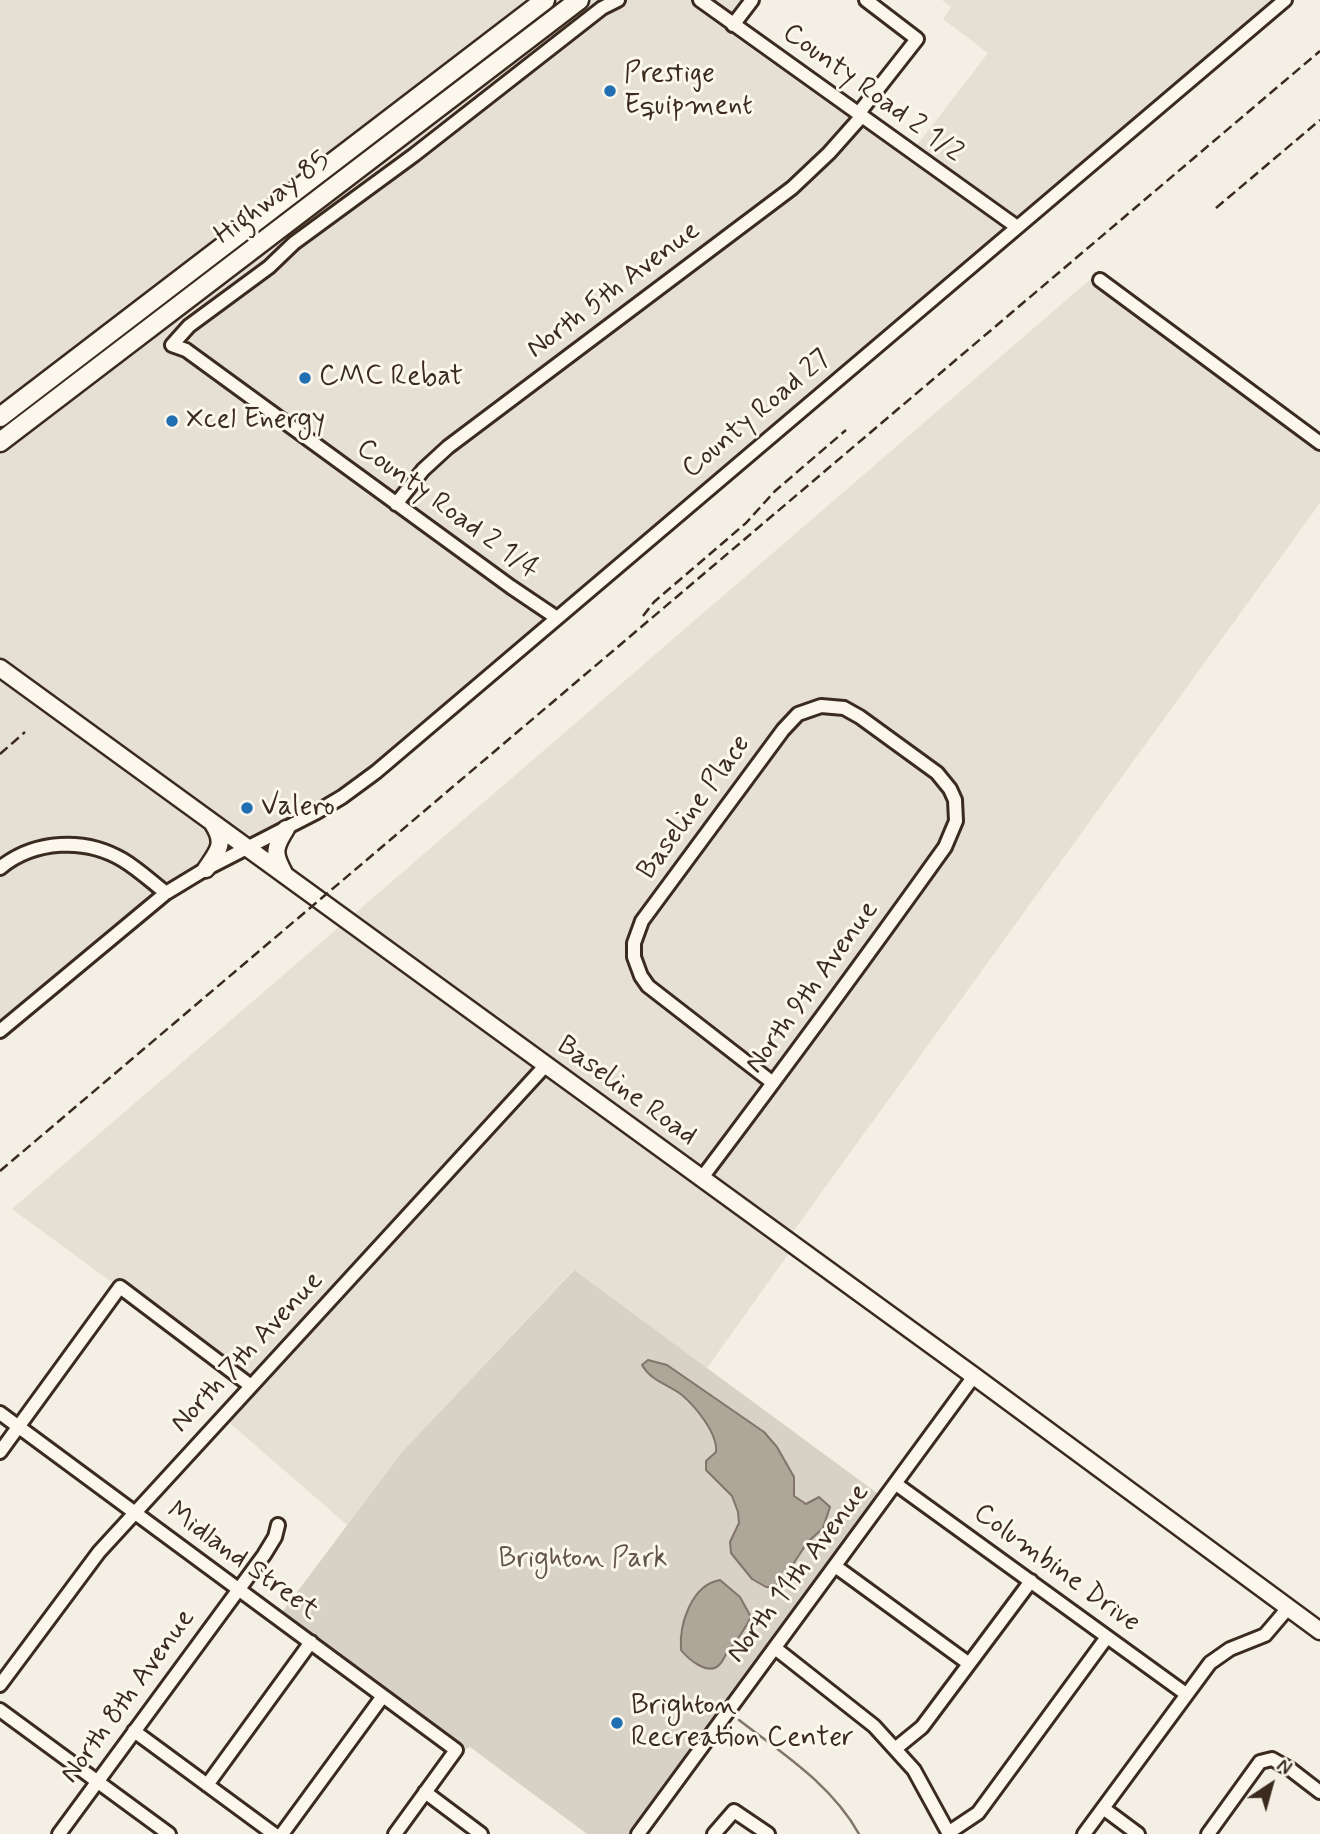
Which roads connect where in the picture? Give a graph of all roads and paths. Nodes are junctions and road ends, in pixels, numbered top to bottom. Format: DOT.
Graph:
graph roads {
  1 [pos="545,0"];
  2 [pos="579,0"];
  3 [pos="618,0"];
  4 [pos="700,0"];
  5 [pos="752,0"];
  6 [pos="866,0"];
  7 [pos="1282,1"];
  8 [pos="733,25"];
  9 [pos="860,114"];
  10 [pos="1017,227"];
  11 [pos="1100,281"];
  12 [pos="0,417"];
  13 [pos="0,442"];
  14 [pos="1320,443"];
  15 [pos="396,504"];
  16 [pos="557,618"];
  17 [pos="0,668"];
  18 [pos="956,821"];
  19 [pos="213,824"];
  20 [pos="286,829"];
  21 [pos="248,849"];
  22 [pos="0,868"];
  23 [pos="206,869"];
  24 [pos="285,876"];
  25 [pos="166,893"];
  26 [pos="0,1031"];
  27 [pos="545,1066"];
  28 [pos="774,1083"];
  29 [pos="701,1179"];
  30 [pos="974,1376"];
  31 [pos="251,1386"];
  32 [pos="0,1413"];
  33 [pos="18,1427"];
  34 [pos="0,1452"];
  35 [pos="896,1484"];
  36 [pos="134,1513"];
  37 [pos="278,1525"];
  38 [pos="835,1566"];
  39 [pos="1031,1581"];
  40 [pos="238,1589"];
  41 [pos="1288,1608"];
  42 [pos="1320,1631"];
  43 [pos="1107,1637"];
  44 [pos="311,1642"];
  45 [pos="775,1648"];
  46 [pos="968,1663"];
  47 [pos="0,1685"];
  48 [pos="1186,1694"];
  49 [pos="383,1696"];
  50 [pos="0,1710"];
  51 [pos="134,1731"];
  52 [pos="895,1749"];
  53 [pos="98,1781"];
  54 [pos="207,1785"];
  55 [pos="1320,1792"];
  56 [pos="425,1793"];
  57 [pos="1103,1808"];
  58 [pos="948,1833"];
  59 [pos="59,1834"];
  60 [pos="169,1834"];
  61 [pos="274,1834"];
  62 [pos="282,1834"];
  63 [pos="395,1834"];
  64 [pos="481,1834"];
  65 [pos="638,1834"];
  66 [pos="714,1834"];
  67 [pos="768,1834"];
  68 [pos="1084,1834"];
  69 [pos="1138,1834"];
  70 [pos="1208,1834"];
  1 -- 12 [label="highway, Highway 85"];
  2 -- 13 [label="highway, Highway 85"];
  3 -- 15 [label="street, County Road 2 1/4"];
  4 -- 8 [label="street, County Road 2 1/2"];
  5 -- 8 [label="street"];
  6 -- 9 [label="street, North 5th Avenue"];
  7 -- 10 [label="street, County Road 27"];
  8 -- 9 [label="street, County Road 2 1/2"];
  9 -- 10 [label="street, County Road 2 1/2"];
  9 -- 15 [label="street, North 5th Avenue"];
  10 -- 16 [label="street, County Road 27"];
  11 -- 14 [label="street"];
  15 -- 16 [label="street, County Road 2 1/4"];
  16 -- 20 [label="street, County Road 27"];
  17 -- 19 [label="main road, Baseline Road"];
  18 -- 28 [label="street, North 9th Avenue"];
  18 -- 28 [label="street, Baseline Place"];
  19 -- 21 [label="main road, Baseline Road"];
  19 -- 23 [label="main road"];
  20 -- 21 [label="street, County Road 27"];
  20 -- 24 [label="main road"];
  21 -- 23 [label="street, County Road 27"];
  21 -- 24 [label="main road, Baseline Road"];
  22 -- 25 [label="street"];
  23 -- 25 [label="street, County Road 27"];
  24 -- 27 [label="main road, Baseline Road"];
  25 -- 26 [label="street, County Road 27"];
  27 -- 29 [label="main road, Baseline Road"];
  27 -- 31 [label="street, North 7th Avenue"];
  28 -- 29 [label="street, North 9th Avenue"];
  29 -- 30 [label="main road, Baseline Road"];
  30 -- 35 [label="street, North 11th Avenue"];
  30 -- 41 [label="main road, Baseline Road"];
  31 -- 33 [label="street"];
  31 -- 36 [label="street, North 7th Avenue"];
  32 -- 33 [label="street, Midland Street"];
  33 -- 34 [label="street"];
  33 -- 36 [label="street, Midland Street"];
  35 -- 38 [label="street, North 11th Avenue"];
  35 -- 39 [label="street, Columbine Drive"];
  36 -- 40 [label="street, Midland Street"];
  36 -- 47 [label="street, North 7th Avenue"];
  37 -- 40 [label="street, North 8th Avenue"];
  38 -- 45 [label="street, North 11th Avenue"];
  38 -- 46 [label="street"];
  39 -- 43 [label="street, Columbine Drive"];
  39 -- 46 [label="street"];
  40 -- 44 [label="street, Midland Street"];
  40 -- 51 [label="street, North 8th Avenue"];
  41 -- 42 [label="main road, Baseline Road"];
  41 -- 48 [label="street"];
  43 -- 48 [label="street, Columbine Drive"];
  43 -- 58 [label="street"];
  44 -- 49 [label="street, Midland Street"];
  44 -- 54 [label="street"];
  45 -- 52 [label="street"];
  45 -- 65 [label="street, North 11th Avenue"];
  46 -- 52 [label="street"];
  48 -- 57 [label="street"];
  49 -- 56 [label="street, Midland Street"];
  49 -- 62 [label="street"];
  50 -- 53 [label="street"];
  51 -- 53 [label="street, North 8th Avenue"];
  51 -- 54 [label="street"];
  52 -- 58 [label="street"];
  53 -- 59 [label="street, North 8th Avenue"];
  53 -- 60 [label="street"];
  54 -- 61 [label="street"];
  55 -- 70 [label="street"];
  56 -- 63 [label="street"];
  56 -- 64 [label="street"];
  57 -- 68 [label="street"];
  57 -- 69 [label="street"];
  66 -- 67 [label="street"];
}
